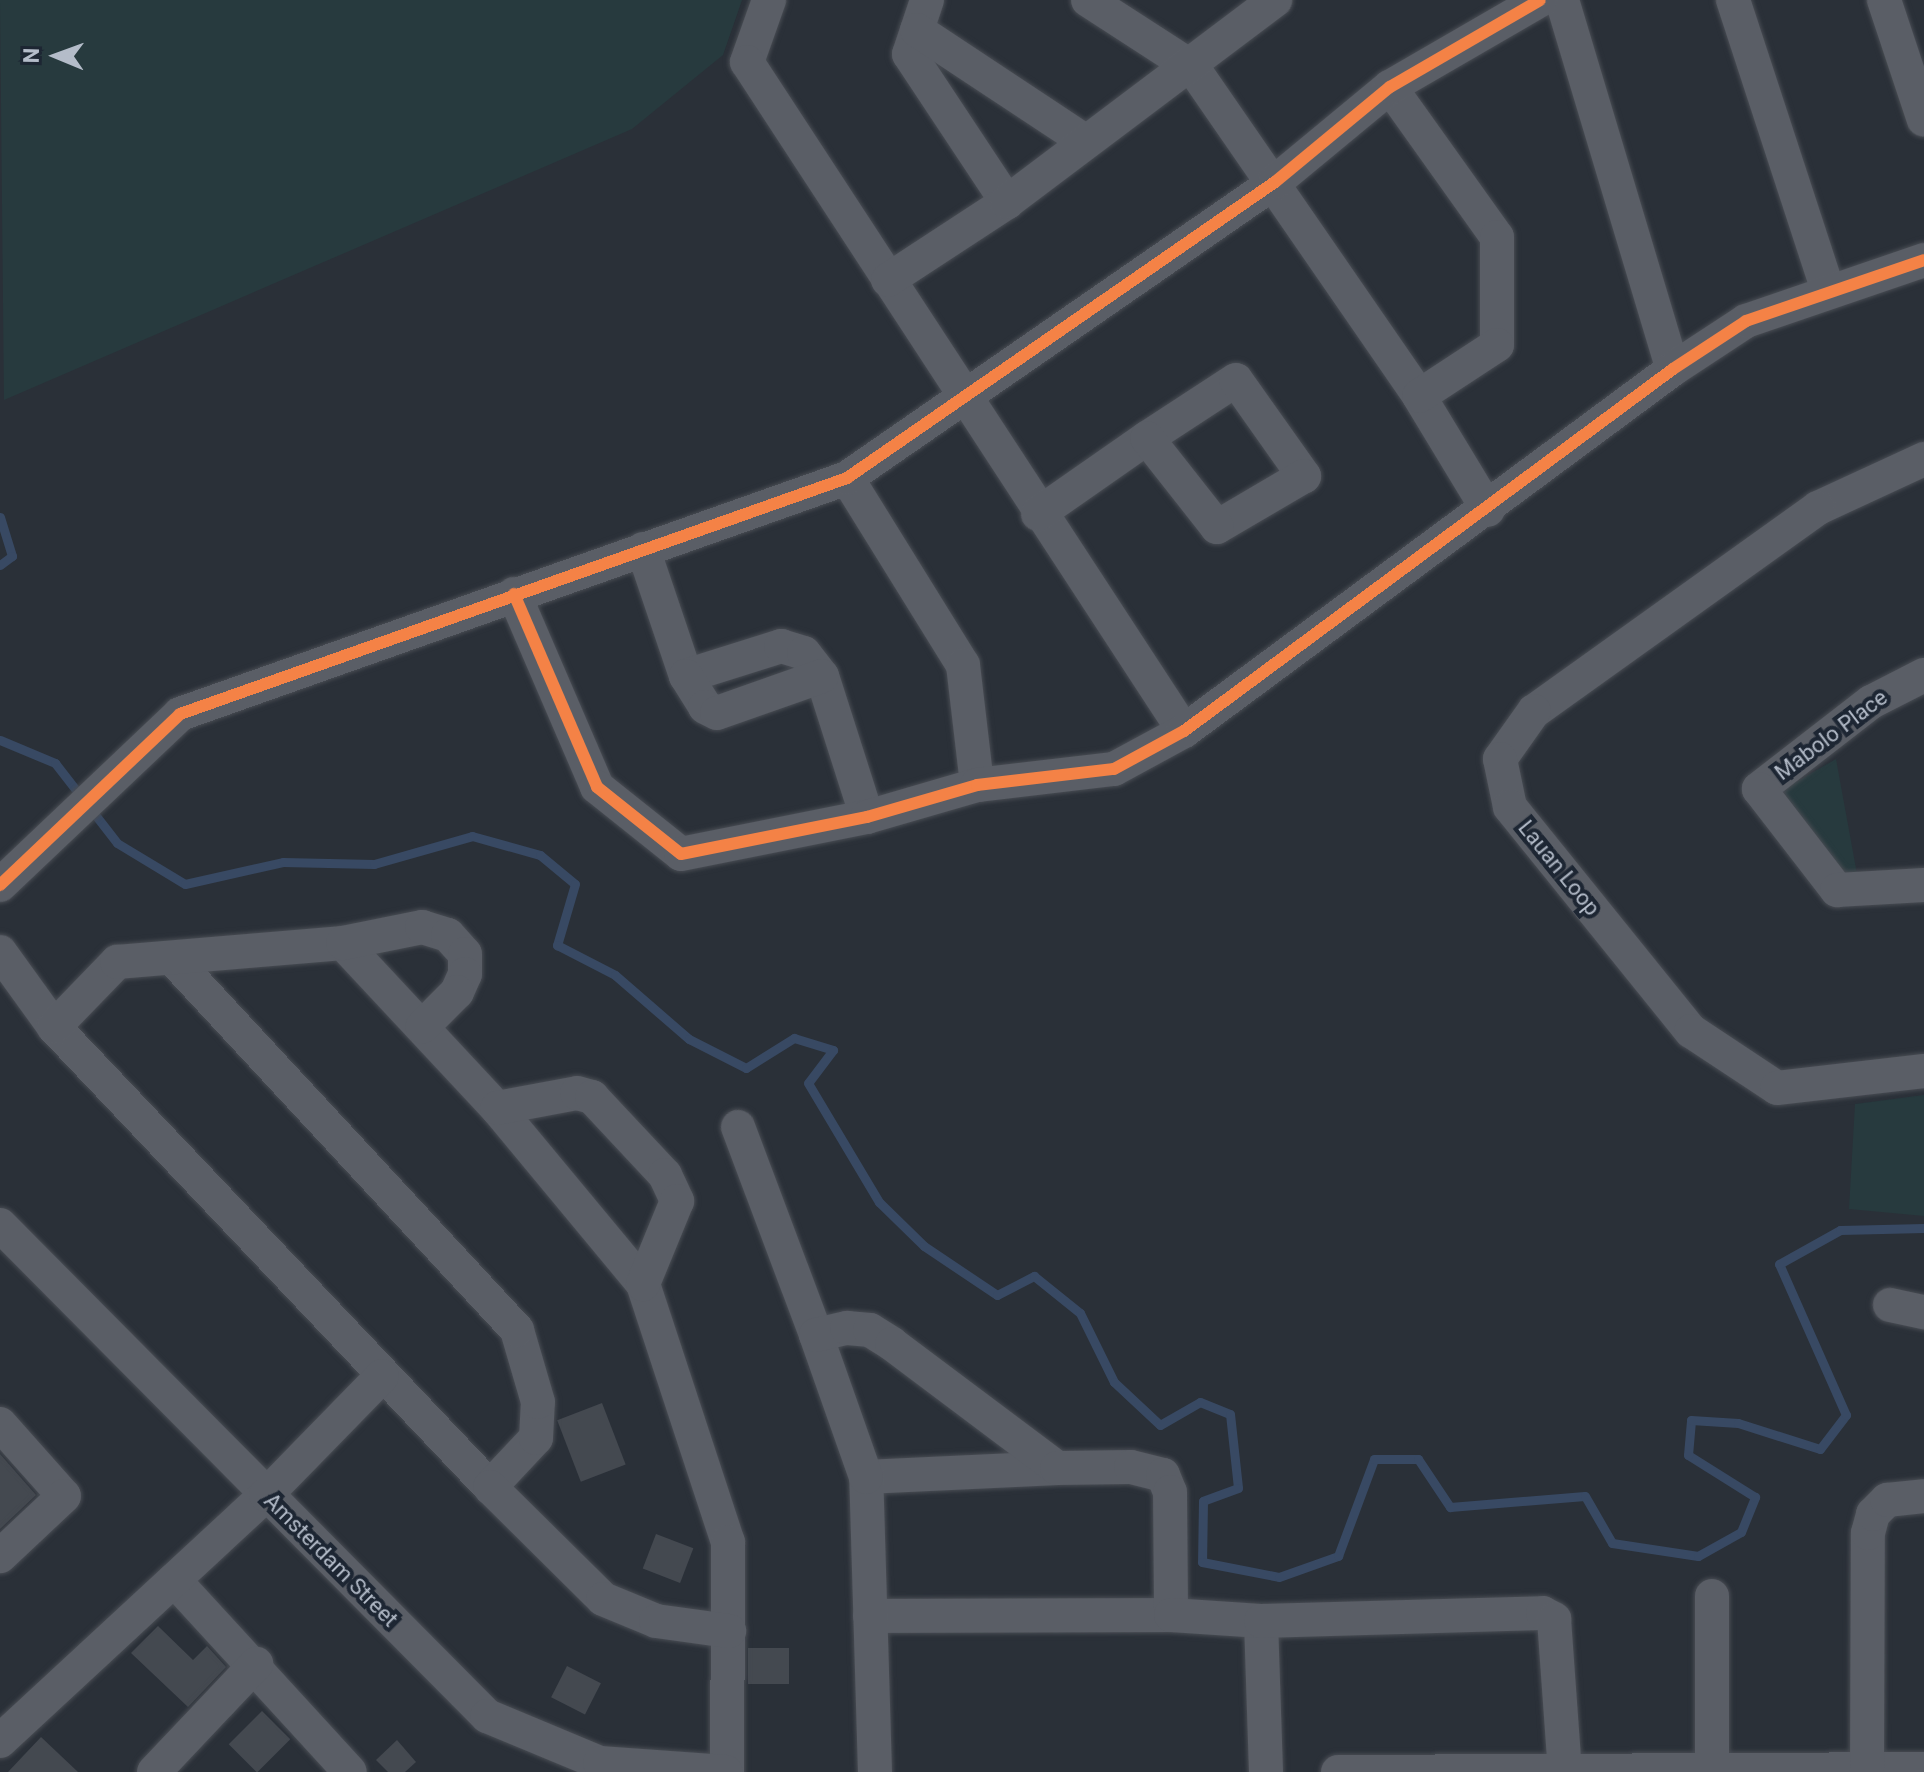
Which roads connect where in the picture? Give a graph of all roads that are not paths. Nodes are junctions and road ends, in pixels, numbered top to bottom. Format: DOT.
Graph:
graph roads {
  1 [pos="769,0"];
  2 [pos="1088,0"];
  3 [pos="1275,0"];
  4 [pos="1540,0"];
  5 [pos="1562,0"];
  6 [pos="1733,0"];
  7 [pos="1884,0"];
  8 [pos="922,15"];
  9 [pos="1193,68"];
  10 [pos="1390,87"];
  11 [pos="1924,120"];
  12 [pos="1085,141"];
  13 [pos="1275,182"];
  14 [pos="1007,202"];
  15 [pos="1924,260"];
  16 [pos="888,280"];
  17 [pos="1828,290"];
  18 [pos="1673,369"];
  19 [pos="965,395"];
  20 [pos="1419,396"];
  21 [pos="1147,438"];
  22 [pos="1924,459"];
  23 [pos="847,478"];
  24 [pos="1488,510"];
  25 [pos="1038,514"];
  26 [pos="643,549"];
  27 [pos="514,594"];
  28 [pos="1924,675"];
  29 [pos="1184,731"];
  30 [pos="977,785"];
  31 [pos="867,817"];
  32 [pos="0,885"];
  33 [pos="1924,885"];
  34 [pos="343,943"];
  35 [pos="0,952"];
  36 [pos="172,958"];
  37 [pos="54,1027"];
  38 [pos="422,1027"];
  39 [pos="1924,1071"];
  40 [pos="497,1108"];
  41 [pos="738,1127"];
  42 [pos="0,1225"];
  43 [pos="643,1284"];
  44 [pos="1890,1305"];
  45 [pos="1924,1312"];
  46 [pos="816,1335"];
  47 [pos="382,1376"];
  48 [pos="0,1424"];
  49 [pos="1057,1468"];
  50 [pos="866,1477"];
  51 [pos="490,1487"];
  52 [pos="266,1495"];
  53 [pos="1924,1496"];
  54 [pos="0,1556"];
  55 [pos="174,1580"];
  56 [pos="1712,1596"];
  57 [pos="1171,1615"];
  58 [pos="870,1616"];
  59 [pos="1261,1621"];
  60 [pos="729,1631"];
  61 [pos="256,1664"];
  62 [pos="0,1741"];
  63 [pos="600,1768"];
  64 [pos="1924,1769"];
  65 [pos="1867,1770"];
  66 [pos="346,1771"];
  67 [pos="1565,1771"];
  68 [pos="1712,1771"];
  69 [pos="154,1772"];
  70 [pos="726,1772"];
  71 [pos="875,1772"];
  72 [pos="1266,1772"];
  73 [pos="1338,1772"];
  1 -- 16 [label="street"];
  2 -- 9 [label="street"];
  3 -- 9 [label="street"];
  4 -- 10 [label="street"];
  5 -- 18 [label="street"];
  6 -- 17 [label="street"];
  7 -- 11 [label="street"];
  8 -- 12 [label="street"];
  8 -- 14 [label="street"];
  9 -- 12 [label="street"];
  9 -- 13 [label="street"];
  10 -- 13 [label="street"];
  10 -- 20 [label="street"];
  12 -- 14 [label="street"];
  13 -- 19 [label="street"];
  13 -- 20 [label="street"];
  14 -- 16 [label="street"];
  15 -- 17 [label="street"];
  16 -- 19 [label="street"];
  17 -- 18 [label="street"];
  18 -- 24 [label="street"];
  19 -- 23 [label="street"];
  19 -- 25 [label="street"];
  20 -- 24 [label="street"];
  21 -- 21 [label="street"];
  21 -- 25 [label="street"];
  22 -- 39 [label="street, Lauan Loop"];
  23 -- 26 [label="street"];
  23 -- 30 [label="street"];
  24 -- 29 [label="street"];
  25 -- 29 [label="street"];
  26 -- 27 [label="street"];
  26 -- 31 [label="street"];
  27 -- 31 [label="street"];
  27 -- 32 [label="street"];
  28 -- 33 [label="street, Mabolo Place"];
  29 -- 30 [label="street"];
  30 -- 31 [label="street"];
  34 -- 36 [label="street"];
  34 -- 38 [label="street"];
  34 -- 38 [label="street"];
  35 -- 37 [label="street"];
  36 -- 37 [label="street"];
  36 -- 51 [label="street"];
  37 -- 47 [label="street"];
  38 -- 40 [label="street"];
  40 -- 43 [label="street"];
  40 -- 43 [label="street"];
  41 -- 46 [label="street"];
  42 -- 52 [label="street, Amsterdam Street"];
  43 -- 60 [label="street"];
  44 -- 45 [label="street"];
  46 -- 49 [label="street"];
  46 -- 50 [label="street"];
  47 -- 51 [label="street"];
  47 -- 52 [label="street"];
  48 -- 54 [label="street"];
  49 -- 50 [label="street"];
  49 -- 57 [label="street"];
  50 -- 58 [label="street"];
  51 -- 60 [label="street"];
  52 -- 55 [label="street"];
  52 -- 63 [label="street, Amsterdam Street"];
  53 -- 65 [label="street"];
  55 -- 61 [label="street"];
  55 -- 62 [label="street"];
  56 -- 68 [label="street"];
  57 -- 58 [label="street"];
  57 -- 59 [label="street"];
  58 -- 71 [label="street"];
  59 -- 67 [label="street"];
  59 -- 72 [label="street"];
  60 -- 70 [label="street"];
  61 -- 66 [label="street"];
  61 -- 69 [label="street"];
  63 -- 70 [label="street, Amsterdam Street"];
  64 -- 65 [label="street"];
  65 -- 68 [label="street"];
  67 -- 68 [label="street"];
  67 -- 73 [label="street"];
}
